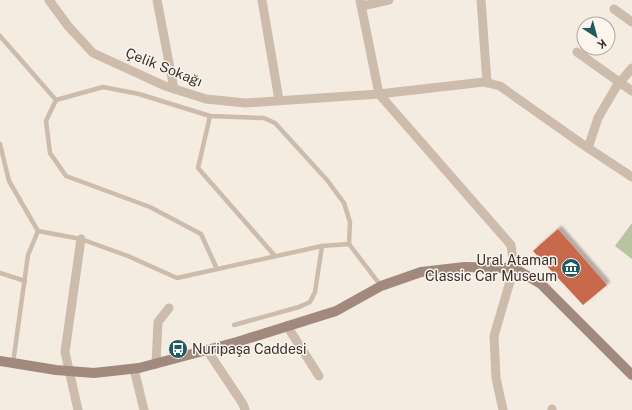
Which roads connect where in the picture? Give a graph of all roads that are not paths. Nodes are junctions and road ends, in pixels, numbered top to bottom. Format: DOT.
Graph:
graph roads {
  1 [pos="157,0"];
  2 [pos="262,0"];
  3 [pos="389,0"];
  4 [pos="481,0"];
  5 [pos="50,1"];
  6 [pos="361,3"];
  7 [pos="614,9"];
  8 [pos="632,22"];
  9 [pos="0,36"];
  10 [pos="583,56"];
  11 [pos="632,68"];
  12 [pos="487,82"];
  13 [pos="620,83"];
  14 [pos="174,89"];
  15 [pos="632,91"];
  16 [pos="379,94"];
  17 [pos="56,100"];
  18 [pos="279,100"];
  19 [pos="210,116"];
  20 [pos="0,144"];
  21 [pos="588,148"];
  22 [pos="632,177"];
  23 [pos="38,231"];
  24 [pos="81,239"];
  25 [pos="349,244"];
  26 [pos="322,246"];
  27 [pos="275,256"];
  28 [pos="514,268"];
  29 [pos="217,269"];
  30 [pos="0,272"];
  31 [pos="25,281"];
  32 [pos="381,286"];
  33 [pos="169,308"];
  34 [pos="234,325"];
  35 [pos="287,326"];
  36 [pos="207,350"];
  37 [pos="0,361"];
  38 [pos="13,363"];
  39 [pos="156,364"];
  40 [pos="134,369"];
  41 [pos="69,371"];
  42 [pos="632,375"];
  43 [pos="319,376"];
  44 [pos="78,410"];
  45 [pos="144,410"];
  46 [pos="245,410"];
  47 [pos="503,410"];
  1 -- 14 [label="street"];
  2 -- 18 [label="street"];
  3 -- 6 [label="street"];
  4 -- 12 [label="street"];
  5 -- 14 [label="street, Çelik Sokağı"];
  6 -- 16 [label="street"];
  7 -- 8 [label="street"];
  9 -- 17 [label="lane"];
  10 -- 13 [label="street"];
  11 -- 13 [label="street"];
  12 -- 16 [label="street, Çelik Sokağı"];
  12 -- 21 [label="street"];
  13 -- 15 [label="street"];
  13 -- 21 [label="street"];
  14 -- 18 [label="street, Çelik Sokağı"];
  16 -- 18 [label="street, Çelik Sokağı"];
  16 -- 28 [label="street"];
  17 -- 19 [label="lane"];
  17 -- 29 [label="lane"];
  19 -- 25 [label="lane"];
  19 -- 27 [label="lane"];
  20 -- 23 [label="lane"];
  21 -- 22 [label="street"];
  23 -- 24 [label="lane"];
  23 -- 31 [label="lane"];
  24 -- 29 [label="lane"];
  24 -- 41 [label="street"];
  25 -- 26 [label="lane"];
  25 -- 32 [label="lane"];
  26 -- 27 [label="lane"];
  26 -- 34 [label="lane"];
  27 -- 29 [label="lane"];
  28 -- 32 [label="street"];
  28 -- 42 [label="street"];
  28 -- 47 [label="street"];
  30 -- 31 [label="lane"];
  31 -- 38 [label="lane"];
  32 -- 35 [label="street"];
  33 -- 39 [label="street"];
  35 -- 36 [label="street"];
  35 -- 43 [label="street"];
  36 -- 39 [label="street"];
  36 -- 46 [label="street"];
  37 -- 38 [label="street"];
  38 -- 41 [label="street"];
  39 -- 40 [label="street"];
  40 -- 41 [label="street"];
  40 -- 45 [label="street"];
  41 -- 44 [label="street"];
}
